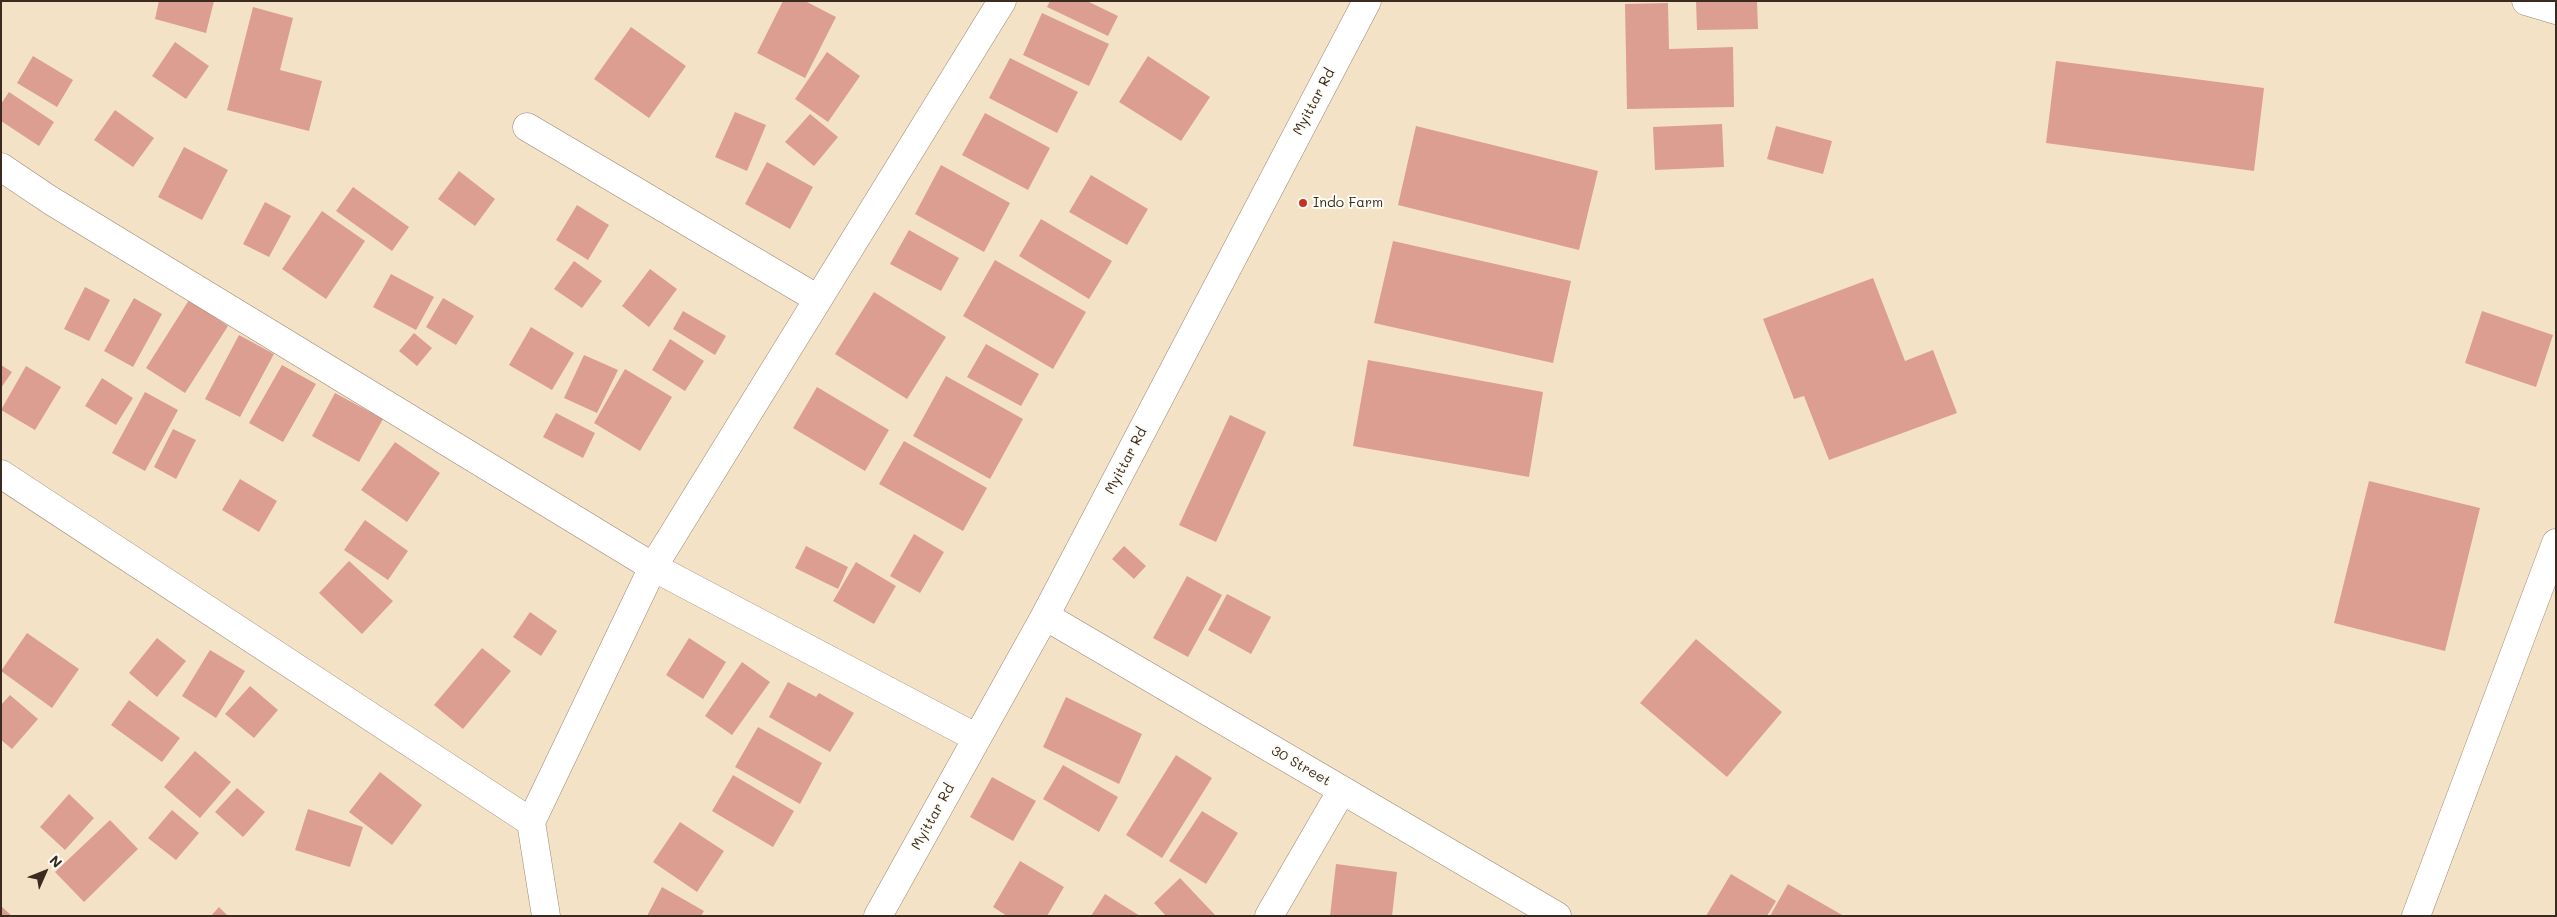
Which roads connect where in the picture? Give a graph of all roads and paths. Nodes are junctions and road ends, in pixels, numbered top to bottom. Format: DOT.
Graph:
graph roads {
  1 [pos="1002,1"];
  2 [pos="1367,1"];
  3 [pos="2526,1"];
  4 [pos="2556,10"];
  5 [pos="527,128"];
  6 [pos="1,168"];
  7 [pos="818,299"];
  8 [pos="1,474"];
  9 [pos="2556,543"];
  10 [pos="653,567"];
  11 [pos="1045,616"];
  12 [pos="977,738"];
  13 [pos="1342,790"];
  14 [pos="530,822"];
  15 [pos="546,916"];
  16 [pos="878,916"];
  17 [pos="1269,916"];
  18 [pos="1557,916"];
  19 [pos="2416,916"];
  1 -- 7 [label="main road"];
  2 -- 11 [label="main road, Myittar Rd"];
  3 -- 4 [label="main road"];
  5 -- 7 [label="main road"];
  6 -- 10 [label="main road"];
  7 -- 10 [label="main road"];
  8 -- 14 [label="main road"];
  9 -- 19 [label="main road"];
  10 -- 12 [label="main road"];
  10 -- 14 [label="main road"];
  11 -- 12 [label="main road, Myittar Rd"];
  11 -- 13 [label="main road, 30 Street"];
  12 -- 16 [label="main road, Myittar Rd"];
  13 -- 17 [label="main road"];
  13 -- 18 [label="main road, 30 Street"];
  14 -- 15 [label="main road"];
}
